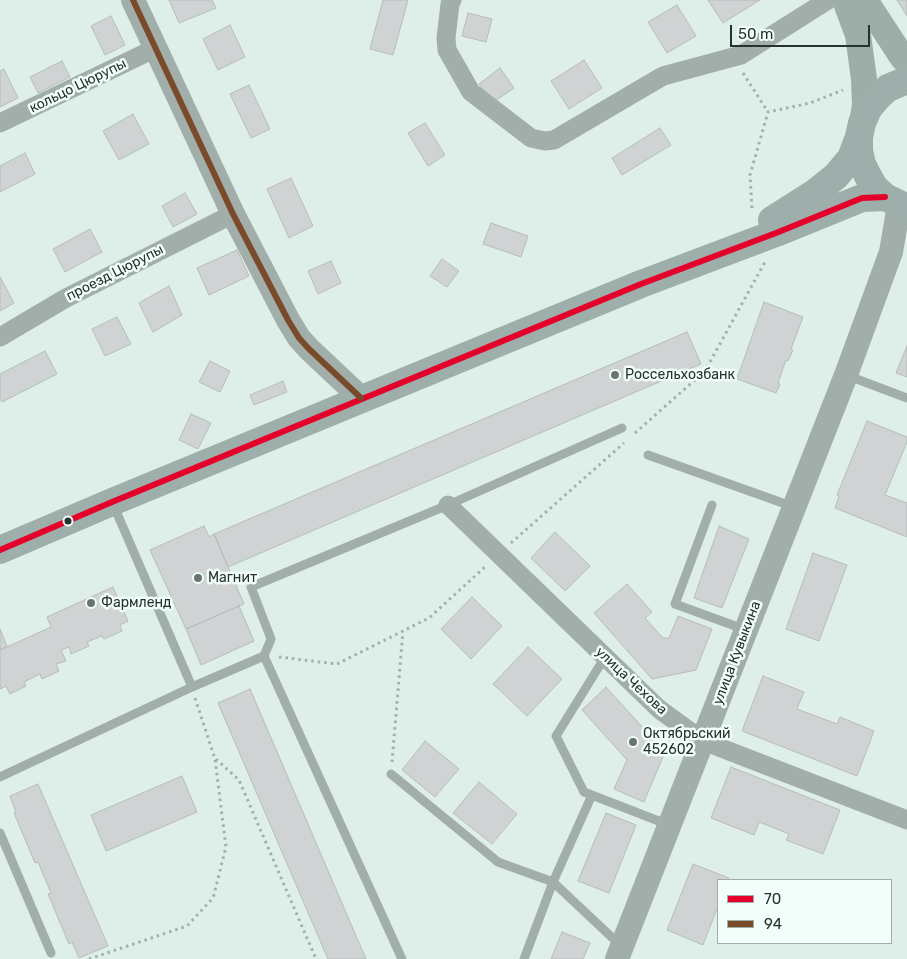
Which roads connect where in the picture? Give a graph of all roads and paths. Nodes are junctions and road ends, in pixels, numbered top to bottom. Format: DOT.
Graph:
graph roads {
  1 [pos="133,0"];
  2 [pos="452,0"];
  3 [pos="828,0"];
  4 [pos="844,0"];
  5 [pos="865,0"];
  6 [pos="156,48"];
  7 [pos="907,62"];
  8 [pos="739,67"];
  9 [pos="907,80"];
  10 [pos="843,90"];
  11 [pos="768,112"];
  12 [pos="0,123"];
  13 [pos="861,130"];
  14 [pos="897,203"];
  15 [pos="752,211"];
  16 [pos="234,214"];
  17 [pos="907,245"];
  18 [pos="769,255"];
  19 [pos="641,284"];
  20 [pos="0,337"];
  21 [pos="846,375"];
  22 [pos="361,398"];
  23 [pos="907,398"];
  24 [pos="622,428"];
  25 [pos="648,454"];
  26 [pos="112,502"];
  27 [pos="448,505"];
  28 [pos="712,505"];
  29 [pos="794,507"];
  30 [pos="0,550"];
  31 [pos="498,554"];
  32 [pos="746,630"];
  33 [pos="403,631"];
  34 [pos="264,656"];
  35 [pos="605,657"];
  36 [pos="192,687"];
  37 [pos="703,741"];
  38 [pos="215,759"];
  39 [pos="391,774"];
  40 [pos="0,776"];
  41 [pos="592,795"];
  42 [pos="907,820"];
  43 [pos="670,825"];
  44 [pos="0,833"];
  45 [pos="553,882"];
  46 [pos="52,953"];
  47 [pos="619,953"];
  48 [pos="89,959"];
  49 [pos="316,959"];
  50 [pos="402,959"];
  51 [pos="524,959"];
  1 -- 6 [label="street"];
  2 -- 3 [label="street"];
  4 -- 13 [label="main road"];
  5 -- 7 [label="main road"];
  6 -- 12 [label="street, кольцо Цюрупы"];
  6 -- 16 [label="street"];
  8 -- 11 [label="path"];
  9 -- 13 [label="main road"];
  10 -- 11 [label="path"];
  11 -- 15 [label="path"];
  13 -- 14 [label="main road"];
  13 -- 19 [label="main road"];
  14 -- 19 [label="main road"];
  14 -- 21 [label="street, улица Кувыкина"];
  16 -- 20 [label="street, проезд Цюрупы"];
  16 -- 22 [label="street"];
  17 -- 21 [label="street, улица Кувыкина"];
  18 -- 31 [label="path"];
  19 -- 22 [label="main road"];
  21 -- 23 [label="lane"];
  21 -- 29 [label="street, улица Кувыкина"];
  22 -- 26 [label="main road"];
  24 -- 27 [label="lane"];
  25 -- 29 [label="lane"];
  26 -- 30 [label="main road"];
  26 -- 36 [label="lane"];
  27 -- 31 [label="street, улица Чехова"];
  27 -- 34 [label="lane"];
  28 -- 32 [label="lane"];
  29 -- 32 [label="street, улица Кувыкина"];
  31 -- 33 [label="path"];
  31 -- 35 [label="street, улица Чехова"];
  32 -- 37 [label="street, улица Кувыкина"];
  33 -- 34 [label="path"];
  33 -- 39 [label="path"];
  34 -- 36 [label="lane"];
  34 -- 50 [label="lane"];
  35 -- 37 [label="street, улица Чехова"];
  35 -- 41 [label="lane"];
  36 -- 38 [label="path"];
  36 -- 40 [label="lane"];
  37 -- 42 [label="street, улица Чехова"];
  37 -- 43 [label="street, улица Кувыкина"];
  38 -- 48 [label="path"];
  38 -- 49 [label="path"];
  39 -- 45 [label="lane"];
  41 -- 43 [label="lane"];
  41 -- 45 [label="lane"];
  43 -- 47 [label="street, улица Кувыкина"];
  44 -- 46 [label="lane"];
  45 -- 47 [label="lane"];
  45 -- 51 [label="lane"];
}
